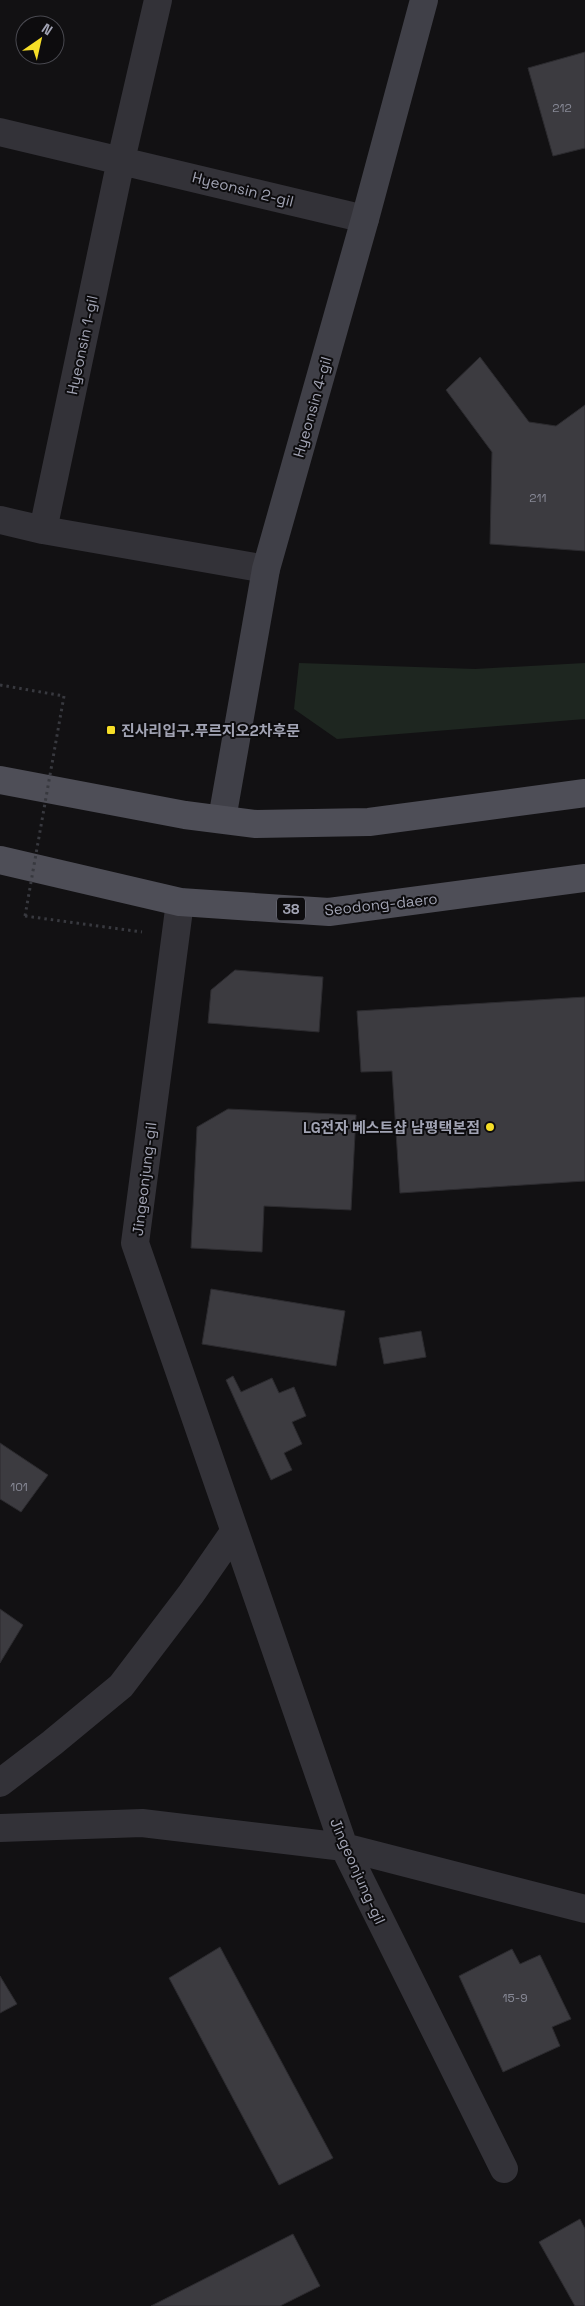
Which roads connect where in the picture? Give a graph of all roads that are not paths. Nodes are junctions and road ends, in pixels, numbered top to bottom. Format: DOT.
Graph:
graph roads {
  1 [pos="158,0"];
  2 [pos="424,0"];
  3 [pos="0,132"];
  4 [pos="121,160"];
  5 [pos="365,219"];
  6 [pos="0,520"];
  7 [pos="43,530"];
  8 [pos="266,569"];
  9 [pos="0,780"];
  10 [pos="585,793"];
  11 [pos="222,819"];
  12 [pos="0,860"];
  13 [pos="585,878"];
  14 [pos="180,902"];
  15 [pos="234,1532"];
  16 [pos="0,1783"];
  17 [pos="0,1828"];
  18 [pos="344,1847"];
  19 [pos="585,1909"];
  20 [pos="504,2169"];
  1 -- 4 [label="street"];
  2 -- 5 [label="street, Hyeonsin 4-gil"];
  3 -- 4 [label="street, Hyeonsin 2-gil"];
  4 -- 5 [label="street, Hyeonsin 2-gil"];
  4 -- 7 [label="street, Hyeonsin 1-gil"];
  5 -- 8 [label="street, Hyeonsin 4-gil"];
  6 -- 7 [label="street"];
  7 -- 8 [label="street"];
  8 -- 11 [label="street, Hyeonsin 4-gil"];
  9 -- 11 [label="main road"];
  10 -- 11 [label="main road"];
  12 -- 14 [label="main road, Seodong-daero / 38"];
  13 -- 14 [label="main road, Seodong-daero / 38"];
  14 -- 15 [label="street, Jingeonjung-gil"];
  15 -- 16 [label="street"];
  15 -- 18 [label="street, Jingeonjung-gil"];
  17 -- 18 [label="street"];
  18 -- 19 [label="street"];
  18 -- 20 [label="street, Jingeonjung-gil"];
}
